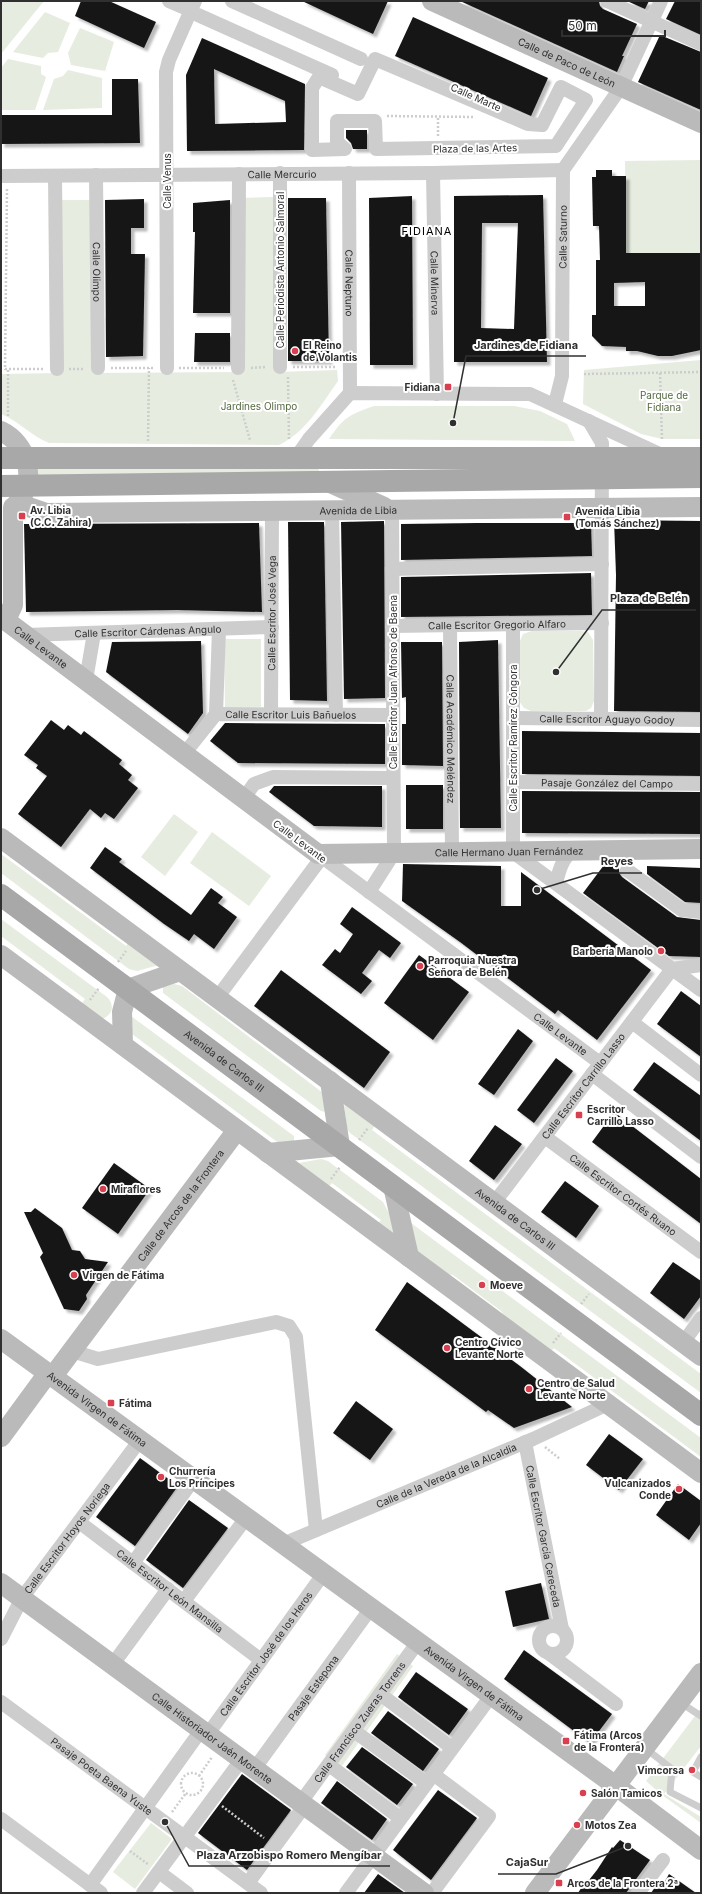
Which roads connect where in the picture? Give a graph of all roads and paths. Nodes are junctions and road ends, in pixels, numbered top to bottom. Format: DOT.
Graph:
graph roads {
  1 [pos="170,1"];
  2 [pos="232,1"];
  3 [pos="432,1"];
  4 [pos="607,1"];
  5 [pos="661,1"];
  6 [pos="192,8"];
  7 [pos="652,22"];
  8 [pos="701,44"];
  9 [pos="369,56"];
  10 [pos="556,78"];
  11 [pos="356,86"];
  12 [pos="622,87"];
  13 [pos="386,116"];
  14 [pos="476,117"];
  15 [pos="701,123"];
  16 [pos="563,170"];
  17 [pos="280,173"];
  18 [pos="350,173"];
  19 [pos="433,173"];
  20 [pos="168,174"];
  21 [pos="238,174"];
  22 [pos="96,175"];
  23 [pos="1,176"];
  24 [pos="55,176"];
  25 [pos="284,367"];
  26 [pos="341,367"];
  27 [pos="57,368"];
  28 [pos="98,368"];
  29 [pos="149,368"];
  30 [pos="168,368"];
  31 [pos="188,368"];
  32 [pos="234,368"];
  33 [pos="1,370"];
  34 [pos="701,372"];
  35 [pos="660,373"];
  36 [pos="584,374"];
  37 [pos="350,393"];
  38 [pos="437,394"];
  39 [pos="555,404"];
  40 [pos="589,421"];
  41 [pos="4,428"];
  42 [pos="148,444"];
  43 [pos="251,445"];
  44 [pos="314,448"];
  45 [pos="666,448"];
  46 [pos="292,450"];
  47 [pos="1,458"];
  48 [pos="26,458"];
  49 [pos="701,458"];
  50 [pos="602,468"];
  51 [pos="701,477"];
  52 [pos="326,482"];
  53 [pos="1,486"];
  54 [pos="14,502"];
  55 [pos="701,507"];
  56 [pos="602,508"];
  57 [pos="392,510"];
  58 [pos="272,511"];
  59 [pos="332,511"];
  60 [pos="602,564"];
  61 [pos="392,569"];
  62 [pos="3,621"];
  63 [pos="602,623"];
  64 [pos="513,624"];
  65 [pos="450,625"];
  66 [pos="392,626"];
  67 [pos="272,627"];
  68 [pos="219,629"];
  69 [pos="94,632"];
  70 [pos="25,634"];
  71 [pos="86,680"];
  72 [pos="216,714"];
  73 [pos="271,714"];
  74 [pos="336,715"];
  75 [pos="393,715"];
  76 [pos="513,718"];
  77 [pos="601,719"];
  78 [pos="701,720"];
  79 [pos="184,754"];
  80 [pos="393,778"];
  81 [pos="513,782"];
  82 [pos="701,784"];
  83 [pos="244,798"];
  84 [pos="1,838"];
  85 [pos="701,849"];
  86 [pos="572,851"];
  87 [pos="452,852"];
  88 [pos="512,852"];
  89 [pos="394,853"];
  90 [pos="320,856"];
  91 [pos="627,870"];
  92 [pos="556,883"];
  93 [pos="369,892"];
  94 [pos="1,894"];
  95 [pos="701,912"];
  96 [pos="1,955"];
  97 [pos="701,965"];
  98 [pos="672,969"];
  99 [pos="180,971"];
  100 [pos="128,989"];
  101 [pos="701,990"];
  102 [pos="217,998"];
  103 [pos="632,1022"];
  104 [pos="122,1045"];
  105 [pos="596,1069"];
  106 [pos="701,1075"];
  107 [pos="330,1081"];
  108 [pos="237,1130"];
  109 [pos="545,1137"];
  110 [pos="340,1146"];
  111 [pos="268,1153"];
  112 [pos="701,1157"];
  113 [pos="393,1186"];
  114 [pos="494,1203"];
  115 [pos="701,1252"];
  116 [pos="409,1257"];
  117 [pos="701,1318"];
  118 [pos="1,1339"];
  119 [pos="683,1343"];
  120 [pos="72,1351"];
  121 [pos="701,1356"];
  122 [pos="50,1375"];
  123 [pos="608,1404"];
  124 [pos="701,1415"];
  125 [pos="1,1437"];
  126 [pos="140,1440"];
  127 [pos="525,1442"];
  128 [pos="701,1473"];
  129 [pos="194,1479"];
  130 [pos="246,1518"];
  131 [pos="79,1522"];
  132 [pos="316,1530"];
  133 [pos="283,1544"];
  134 [pos="133,1563"];
  135 [pos="324,1574"];
  136 [pos="1,1583"];
  137 [pos="168,1589"];
  138 [pos="22,1598"];
  139 [pos="184,1601"];
  140 [pos="371,1608"];
  141 [pos="562,1629"];
  142 [pos="1,1639"];
  143 [pos="418,1642"];
  144 [pos="551,1655"];
  145 [pos="262,1660"];
  146 [pos="113,1664"];
  147 [pos="701,1673"];
  148 [pos="380,1694"];
  149 [pos="491,1696"];
  150 [pos="1,1702"];
  151 [pos="679,1702"];
  152 [pos="616,1704"];
  153 [pos="701,1716"];
  154 [pos="354,1730"];
  155 [pos="211,1736"];
  156 [pos="645,1747"];
  157 [pos="452,1748"];
  158 [pos="701,1758"];
  159 [pos="249,1764"];
  160 [pos="329,1765"];
  161 [pos="199,1776"];
  162 [pos="701,1777"];
  163 [pos="429,1779"];
  164 [pos="616,1786"];
  165 [pos="186,1793"];
  166 [pos="212,1799"];
  167 [pos="303,1804"];
  168 [pos="145,1808"];
  169 [pos="701,1808"];
  170 [pos="400,1818"];
  171 [pos="1,1819"];
  172 [pos="164,1822"];
  173 [pos="184,1836"];
  174 [pos="120,1844"];
  175 [pos="275,1846"];
  176 [pos="701,1850"];
  177 [pos="373,1855"];
  178 [pos="663,1860"];
  179 [pos="159,1872"];
  180 [pos="248,1883"];
  181 [pos="96,1889"];
  182 [pos="542,1891"];
  183 [pos="143,1893"];
  184 [pos="187,1893"];
  185 [pos="261,1893"];
  186 [pos="346,1893"];
  187 [pos="424,1893"];
  188 [pos="432,1893"];
  189 [pos="638,1893"];
  1 -- 6 [label="street"];
  2 -- 9 [label="street, Calle Marte"];
  3 -- 12 [label="street, Calle de Paco de León"];
  4 -- 7 [label="street"];
  5 -- 7 [label="street"];
  6 -- 11 [label="street"];
  6 -- 20 [label="street, Calle Venus"];
  7 -- 8 [label="street"];
  7 -- 12 [label="street"];
  9 -- 9 [label="street, Plaza de las Artes"];
  9 -- 10 [label="street, Calle Marte"];
  12 -- 15 [label="street, Calle de Paco de León"];
  12 -- 16 [label="street"];
  13 -- 14 [label="path"];
  16 -- 19 [label="street, Calle Mercurio"];
  16 -- 39 [label="street, Calle Saturno"];
  17 -- 18 [label="street, Calle Mercurio"];
  17 -- 21 [label="street, Calle Mercurio"];
  17 -- 25 [label="street, Calle Periodista Antonio Salmoral"];
  18 -- 19 [label="street, Calle Mercurio"];
  18 -- 37 [label="street, Calle Neptuno"];
  19 -- 38 [label="street, Calle Minerva"];
  20 -- 21 [label="street, Calle Mercurio"];
  20 -- 22 [label="street, Calle Mercurio"];
  20 -- 30 [label="street, Calle Venus"];
  21 -- 32 [label="street"];
  22 -- 24 [label="street, Calle Mercurio"];
  22 -- 28 [label="street, Calle Olimpo"];
  23 -- 24 [label="street, Calle Mercurio"];
  24 -- 27 [label="street"];
  25 -- 26 [label="path"];
  25 -- 32 [label="path"];
  25 -- 46 [label="path"];
  29 -- 42 [label="path"];
  31 -- 32 [label="path"];
  32 -- 43 [label="path"];
  33 -- 41 [label="path"];
  34 -- 35 [label="path"];
  35 -- 36 [label="path"];
  35 -- 45 [label="path"];
  37 -- 38 [label="street, Avenida de Libia"];
  37 -- 44 [label="street"];
  38 -- 39 [label="street, Avenida de Libia"];
  39 -- 40 [label="street, Avenida de Libia"];
  40 -- 45 [label="street, Avenida de Libia"];
  40 -- 50 [label="street"];
  41 -- 48 [label="street"];
  44 -- 46 [label="main road, Avenida de Libia"];
  44 -- 50 [label="main road, Avenida de Libia"];
  44 -- 52 [label="street"];
  45 -- 49 [label="main road, Avenida de Libia"];
  45 -- 50 [label="main road, Avenida de Libia"];
  46 -- 48 [label="main road, Avenida de Libia"];
  47 -- 48 [label="main road, Avenida de Libia"];
  48 -- 54 [label="street"];
  50 -- 51 [label="main road, Avenida de Libia"];
  50 -- 52 [label="main road, Avenida de Libia"];
  50 -- 56 [label="street"];
  52 -- 54 [label="main road, Avenida de Libia"];
  52 -- 57 [label="street"];
  53 -- 54 [label="main road, Avenida de Libia"];
  54 -- 58 [label="street, Avenida de Libia"];
  54 -- 62 [label="street"];
  55 -- 56 [label="street, Avenida de Libia"];
  56 -- 57 [label="street, Avenida de Libia"];
  56 -- 60 [label="street"];
  57 -- 59 [label="street, Avenida de Libia"];
  57 -- 61 [label="street, Calle Escritor Juan Alfonso de Baena"];
  58 -- 59 [label="street, Avenida de Libia"];
  58 -- 67 [label="street, Calle Escritor José Vega"];
  59 -- 74 [label="street"];
  60 -- 61 [label="street"];
  60 -- 63 [label="street"];
  61 -- 66 [label="street, Calle Escritor Juan Alfonso de Baena"];
  62 -- 70 [label="street, Calle Levante"];
  63 -- 64 [label="street, Calle Escritor Gregorio Alfaro"];
  63 -- 77 [label="street"];
  64 -- 65 [label="street, Calle Escritor Gregorio Alfaro"];
  64 -- 76 [label="street, Calle Escritor Ramírez Góngora"];
  65 -- 66 [label="street, Calle Escritor Gregorio Alfaro"];
  65 -- 87 [label="street, Calle Académico Meléndez"];
  66 -- 75 [label="street, Calle Escritor Juan Alfonso de Baena"];
  67 -- 68 [label="street, Calle Escritor Cárdenas Angulo"];
  67 -- 73 [label="street, Calle Escritor José Vega"];
  68 -- 69 [label="street, Calle Escritor Cárdenas Angulo"];
  68 -- 72 [label="street"];
  69 -- 70 [label="street, Calle Escritor Cárdenas Angulo"];
  69 -- 71 [label="street"];
  70 -- 71 [label="street, Calle Levante"];
  71 -- 79 [label="street, Calle Levante"];
  72 -- 73 [label="street, Calle Escritor Luis Bañuelos"];
  72 -- 79 [label="street, Calle Escritor Luis Bañuelos"];
  73 -- 74 [label="street, Calle Escritor Luis Bañuelos"];
  74 -- 75 [label="street, Calle Escritor Luis Bañuelos"];
  75 -- 80 [label="street, Calle Escritor Juan Alfonso de Baena"];
  76 -- 77 [label="street, Calle Escritor Aguayo Godoy"];
  76 -- 81 [label="street, Calle Escritor Ramírez Góngora"];
  77 -- 78 [label="street, Calle Escritor Aguayo Godoy"];
  79 -- 83 [label="street, Calle Levante"];
  80 -- 83 [label="street"];
  80 -- 89 [label="street, Calle Escritor Juan Alfonso de Baena"];
  81 -- 82 [label="street, Pasaje González del Campo"];
  81 -- 88 [label="street, Calle Escritor Ramírez Góngora"];
  83 -- 90 [label="street, Calle Levante"];
  84 -- 99 [label="street, Avenida de Carlos III"];
  85 -- 86 [label="street, Calle Hermano Juan Fernández"];
  86 -- 88 [label="street, Calle Hermano Juan Fernández"];
  86 -- 92 [label="street"];
  87 -- 88 [label="street, Calle Hermano Juan Fernández"];
  87 -- 89 [label="street, Calle Hermano Juan Fernández"];
  88 -- 92 [label="street"];
  89 -- 90 [label="street, Calle Hermano Juan Fernández"];
  89 -- 93 [label="street"];
  90 -- 93 [label="street, Calle Levante"];
  90 -- 102 [label="street"];
  91 -- 95 [label="street"];
  92 -- 98 [label="street"];
  93 -- 105 [label="street, Calle Levante"];
  94 -- 100 [label="main road, Avenida de Carlos III"];
  96 -- 104 [label="street"];
  97 -- 98 [label="street"];
  98 -- 101 [label="street"];
  98 -- 103 [label="street, Calle Escritor Carrillo Lasso"];
  99 -- 100 [label="street"];
  99 -- 102 [label="street, Avenida de Carlos III"];
  100 -- 104 [label="street"];
  100 -- 110 [label="main road, Avenida de Carlos III"];
  102 -- 107 [label="street, Avenida de Carlos III"];
  103 -- 105 [label="street, Calle Escritor Carrillo Lasso"];
  103 -- 106 [label="street"];
  104 -- 108 [label="street"];
  105 -- 109 [label="street, Calle Escritor Carrillo Lasso"];
  105 -- 112 [label="street, Calle Levante"];
  107 -- 110 [label="street"];
  107 -- 114 [label="street, Avenida de Carlos III"];
  108 -- 111 [label="street"];
  108 -- 120 [label="street, Calle de Arcos de la Frontera"];
  109 -- 114 [label="street, Calle Escritor Carrillo Lasso"];
  109 -- 115 [label="street, Calle Escritor Cortés Ruano"];
  110 -- 111 [label="street"];
  110 -- 113 [label="main road, Avenida de Carlos III"];
  111 -- 116 [label="street"];
  113 -- 116 [label="street"];
  113 -- 124 [label="main road, Avenida de Carlos III"];
  114 -- 119 [label="street, Avenida de Carlos III"];
  116 -- 123 [label="street"];
  117 -- 119 [label="street"];
  118 -- 122 [label="street, Avenida Virgen de Fátima"];
  119 -- 121 [label="street, Avenida de Carlos III"];
  120 -- 122 [label="street, Calle de Arcos de la Frontera"];
  120 -- 132 [label="street"];
  122 -- 125 [label="street, Calle de Arcos de la Frontera"];
  122 -- 126 [label="street, Avenida Virgen de Fátima"];
  123 -- 127 [label="street, Calle de la Vereda de la Alcaldía"];
  123 -- 128 [label="street"];
  126 -- 129 [label="street, Avenida Virgen de Fátima"];
  126 -- 131 [label="street, Calle Escritor Hoyos Noriega"];
  127 -- 132 [label="street, Calle de la Vereda de la Alcaldía"];
  127 -- 141 [label="street, Calle Escritor García Cereceda"];
  129 -- 130 [label="street, Avenida Virgen de Fátima"];
  129 -- 134 [label="street"];
  130 -- 133 [label="street, Avenida Virgen de Fátima"];
  130 -- 139 [label="street"];
  131 -- 134 [label="street, Calle Escritor León Mansilla"];
  131 -- 138 [label="street, Calle Escritor Hoyos Noriega"];
  132 -- 133 [label="street, Calle de la Vereda de la Alcaldía"];
  133 -- 135 [label="street, Avenida Virgen de Fátima"];
  134 -- 137 [label="street, Calle Escritor León Mansilla"];
  135 -- 140 [label="street, Avenida Virgen de Fátima"];
  135 -- 145 [label="street, Calle Escritor José de los Heros"];
  136 -- 138 [label="street, Calle Historiador Jaén Morente"];
  137 -- 139 [label="street, Calle Escritor León Mansilla"];
  137 -- 146 [label="street"];
  138 -- 142 [label="street, Calle Escritor Hoyos Noriega"];
  138 -- 146 [label="street, Calle Historiador Jaén Morente"];
  139 -- 145 [label="street, Calle Escritor León Mansilla"];
  140 -- 143 [label="street, Avenida Virgen de Fátima"];
  140 -- 159 [label="street, Pasaje Estepona"];
  141 -- 144 [label="street"];
  141 -- 144 [label="street"];
  143 -- 148 [label="street, Calle Francisco Zueras Torrens"];
  143 -- 149 [label="street, Avenida Virgen de Fátima"];
  144 -- 152 [label="street"];
  145 -- 155 [label="street, Calle Escritor José de los Heros"];
  146 -- 155 [label="street, Calle Historiador Jaén Morente"];
  147 -- 151 [label="street"];
  148 -- 154 [label="street, Calle Francisco Zueras Torrens"];
  148 -- 157 [label="street"];
  149 -- 157 [label="street"];
  149 -- 164 [label="street, Avenida Virgen de Fátima"];
  150 -- 168 [label="street, Pasaje Poeta Baena Yuste"];
  151 -- 153 [label="lane"];
  151 -- 156 [label="street"];
  154 -- 160 [label="street, Calle Francisco Zueras Torrens"];
  154 -- 163 [label="street"];
  155 -- 159 [label="street, Calle Historiador Jaén Morente"];
  155 -- 161 [label="path"];
  155 -- 168 [label="street, Calle Escritor José de los Heros"];
  156 -- 164 [label="street"];
  156 -- 169 [label="lane"];
  157 -- 163 [label="street"];
  158 -- 162 [label="lane"];
  159 -- 166 [label="street, Pasaje Estepona"];
  159 -- 167 [label="street, Calle Historiador Jaén Morente"];
  160 -- 167 [label="street, Calle Francisco Zueras Torrens"];
  160 -- 170 [label="street"];
  161 -- 165 [label="path"];
  161 -- 165 [label="path"];
  163 -- 170 [label="street"];
  163 -- 188 [label="street"];
  164 -- 176 [label="street, Avenida Virgen de Fátima"];
  164 -- 182 [label="street"];
  165 -- 172 [label="path"];
  166 -- 173 [label="street, Pasaje Estepona"];
  166 -- 175 [label="path"];
  167 -- 175 [label="street, Calle Francisco Zueras Torrens"];
  167 -- 177 [label="street, Calle Historiador Jaén Morente"];
  168 -- 172 [label="street, Pasaje Poeta Baena Yuste"];
  168 -- 174 [label="street, Calle Escritor José de los Heros"];
  170 -- 177 [label="street"];
  171 -- 181 [label="street"];
  172 -- 173 [label="street, Pasaje Poeta Baena Yuste"];
  173 -- 179 [label="street, Pasaje Estepona"];
  173 -- 180 [label="street, Pasaje Poeta Baena Yuste"];
  174 -- 179 [label="path"];
  174 -- 181 [label="street, Calle Escritor José de los Heros"];
  175 -- 180 [label="street, Calle Francisco Zueras Torrens"];
  177 -- 186 [label="street"];
  177 -- 187 [label="street, Calle Historiador Jaén Morente"];
  178 -- 189 [label="street"];
  179 -- 183 [label="street, Pasaje Estepona"];
  179 -- 184 [label="street"];
  180 -- 185 [label="street, Pasaje Poeta Baena Yuste"];
}
